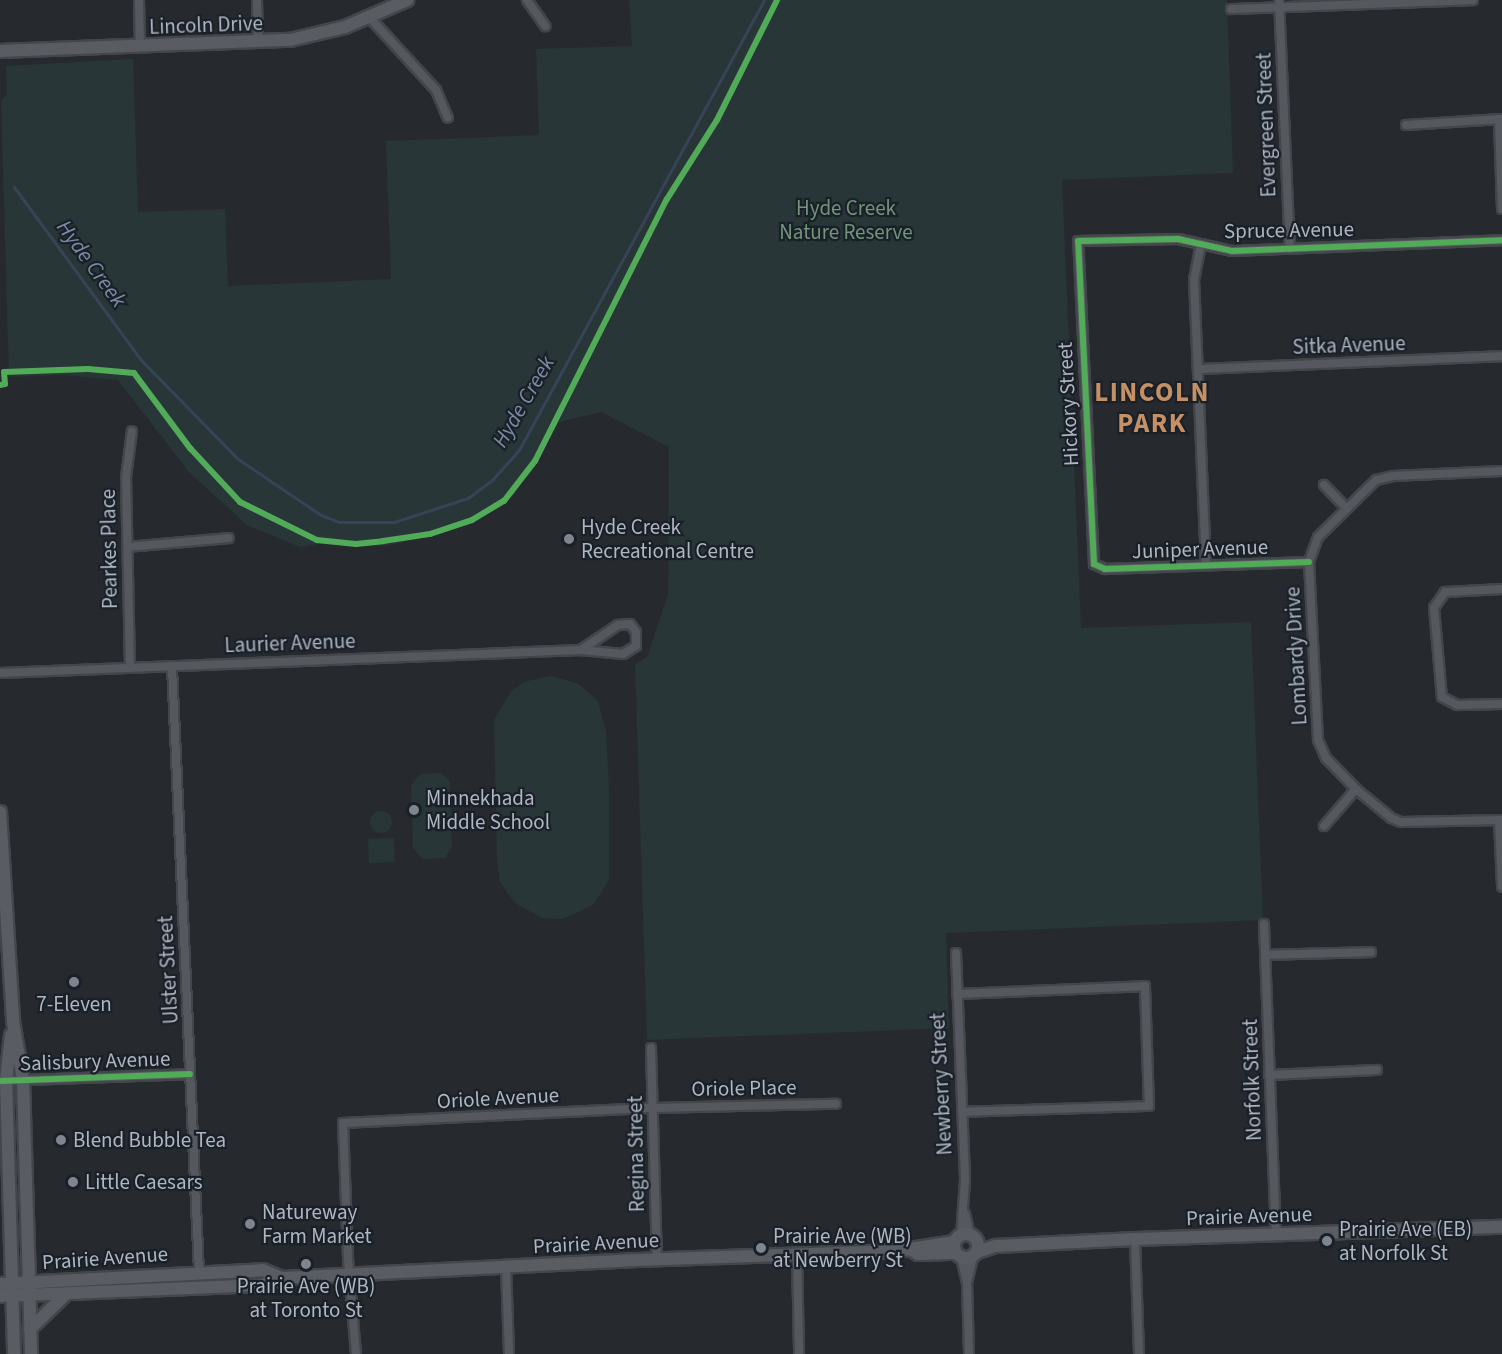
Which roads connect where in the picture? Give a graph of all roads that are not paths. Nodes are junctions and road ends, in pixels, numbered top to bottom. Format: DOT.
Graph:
graph roads {
  1 [pos="139,0"];
  2 [pos="257,0"];
  3 [pos="406,0"];
  4 [pos="527,0"];
  5 [pos="1473,0"];
  6 [pos="1398,1"];
  7 [pos="1279,4"];
  8 [pos="1231,9"];
  9 [pos="370,18"];
  10 [pos="545,26"];
  11 [pos="258,43"];
  12 [pos="140,47"];
  13 [pos="0,51"];
  14 [pos="448,118"];
  15 [pos="1501,119"];
  16 [pos="1406,125"];
  17 [pos="1502,208"];
  18 [pos="1502,240"];
  19 [pos="1078,241"];
  20 [pos="1201,244"];
  21 [pos="1290,249"];
  22 [pos="1502,356"];
  23 [pos="1198,369"];
  24 [pos="132,431"];
  25 [pos="1502,471"];
  26 [pos="1324,485"];
  27 [pos="1346,508"];
  28 [pos="229,538"];
  29 [pos="128,547"];
  30 [pos="1309,562"];
  31 [pos="1094,564"];
  32 [pos="1206,565"];
  33 [pos="1502,589"];
  34 [pos="582,650"];
  35 [pos="172,666"];
  36 [pos="130,668"];
  37 [pos="0,673"];
  38 [pos="1502,704"];
  39 [pos="1356,789"];
  40 [pos="0,812"];
  41 [pos="1501,820"];
  42 [pos="1324,826"];
  43 [pos="2,876"];
  44 [pos="1502,887"];
  45 [pos="1264,924"];
  46 [pos="1371,951"];
  47 [pos="956,953"];
  48 [pos="1265,955"];
  49 [pos="957,994"];
  50 [pos="13,1021"];
  51 [pos="651,1048"];
  52 [pos="1377,1070"];
  53 [pos="190,1074"];
  54 [pos="1269,1075"];
  55 [pos="23,1080"];
  56 [pos="3,1081"];
  57 [pos="836,1104"];
  58 [pos="653,1108"];
  59 [pos="962,1112"];
  60 [pos="1502,1227"];
  61 [pos="1276,1234"];
  62 [pos="1135,1239"];
  63 [pos="966,1247"];
  64 [pos="797,1255"];
  65 [pos="657,1259"];
  66 [pos="506,1267"];
  67 [pos="199,1272"];
  68 [pos="349,1275"];
  69 [pos="282,1278"];
  70 [pos="29,1289"];
  71 [pos="6,1290"];
  72 [pos="65,1295"];
  73 [pos="30,1329"];
  74 [pos="14,1354"];
  75 [pos="31,1354"];
  76 [pos="356,1354"];
  77 [pos="509,1354"];
  78 [pos="799,1354"];
  79 [pos="969,1354"];
  80 [pos="1139,1354"];
  1 -- 12 [label="street"];
  2 -- 11 [label="street"];
  3 -- 9 [label="main road, Lincoln Drive"];
  4 -- 10 [label="street"];
  5 -- 6 [label="street"];
  6 -- 7 [label="street"];
  7 -- 8 [label="street"];
  7 -- 21 [label="street, Evergreen Street"];
  9 -- 11 [label="main road, Lincoln Drive"];
  9 -- 14 [label="street"];
  11 -- 12 [label="main road, Lincoln Drive"];
  12 -- 13 [label="main road, Lincoln Drive"];
  15 -- 16 [label="street"];
  15 -- 17 [label="street"];
  18 -- 21 [label="street, Spruce Avenue"];
  19 -- 20 [label="street, Spruce Avenue"];
  19 -- 31 [label="street, Hickory Street"];
  20 -- 21 [label="street, Spruce Avenue"];
  20 -- 23 [label="street"];
  22 -- 23 [label="street, Sitka Avenue"];
  23 -- 32 [label="street"];
  24 -- 29 [label="street, Pearkes Place"];
  25 -- 27 [label="street, Lombardy Drive"];
  26 -- 27 [label="street"];
  27 -- 30 [label="street, Lombardy Drive"];
  28 -- 29 [label="street"];
  29 -- 36 [label="street, Pearkes Place"];
  30 -- 32 [label="street, Juniper Avenue"];
  30 -- 39 [label="street, Lombardy Drive"];
  31 -- 32 [label="street, Juniper Avenue"];
  33 -- 38 [label="street"];
  34 -- 34 [label="street, Laurier Avenue"];
  34 -- 35 [label="street, Laurier Avenue"];
  35 -- 36 [label="street, Laurier Avenue"];
  35 -- 53 [label="street, Ulster Street"];
  36 -- 37 [label="street, Laurier Avenue"];
  39 -- 41 [label="street, Lombardy Drive"];
  39 -- 42 [label="street"];
  40 -- 43 [label="main road"];
  41 -- 44 [label="street"];
  43 -- 50 [label="main road"];
  45 -- 48 [label="street, Norfolk Street"];
  46 -- 48 [label="street"];
  47 -- 49 [label="street, Newberry Street"];
  48 -- 54 [label="street, Norfolk Street"];
  49 -- 59 [label="street, Newberry Street"];
  49 -- 59 [label="street"];
  50 -- 55 [label="main road"];
  50 -- 56 [label="main road"];
  51 -- 58 [label="street, Regina Street"];
  52 -- 54 [label="street"];
  53 -- 55 [label="street, Salisbury Avenue"];
  53 -- 67 [label="street, Ulster Street"];
  54 -- 61 [label="street, Norfolk Street"];
  55 -- 56 [label="street, Salisbury Avenue"];
  55 -- 70 [label="main road"];
  56 -- 71 [label="main road"];
  57 -- 58 [label="street, Oriole Place"];
  58 -- 65 [label="street, Regina Street"];
  58 -- 68 [label="street, Oriole Avenue"];
  59 -- 63 [label="street, Newberry Street"];
  60 -- 61 [label="main road, Prairie Avenue"];
  61 -- 62 [label="main road, Prairie Avenue"];
  62 -- 63 [label="main road, Prairie Avenue"];
  62 -- 80 [label="street"];
  63 -- 64 [label="main road, Prairie Avenue"];
  63 -- 79 [label="street, Newberry Street"];
  64 -- 65 [label="main road, Prairie Avenue"];
  64 -- 78 [label="street"];
  65 -- 66 [label="main road, Prairie Avenue"];
  66 -- 68 [label="main road, Prairie Avenue"];
  66 -- 77 [label="street"];
  67 -- 69 [label="main road, Prairie Avenue"];
  67 -- 70 [label="main road, Prairie Avenue"];
  68 -- 69 [label="main road, Prairie Avenue"];
  68 -- 76 [label="street"];
  69 -- 72 [label="main road, Prairie Avenue"];
  70 -- 71 [label="main road, Prairie Avenue"];
  70 -- 72 [label="main road, Prairie Avenue"];
  70 -- 73 [label="main road"];
  71 -- 74 [label="main road"];
  72 -- 73 [label="main road"];
  73 -- 75 [label="main road"];
}
